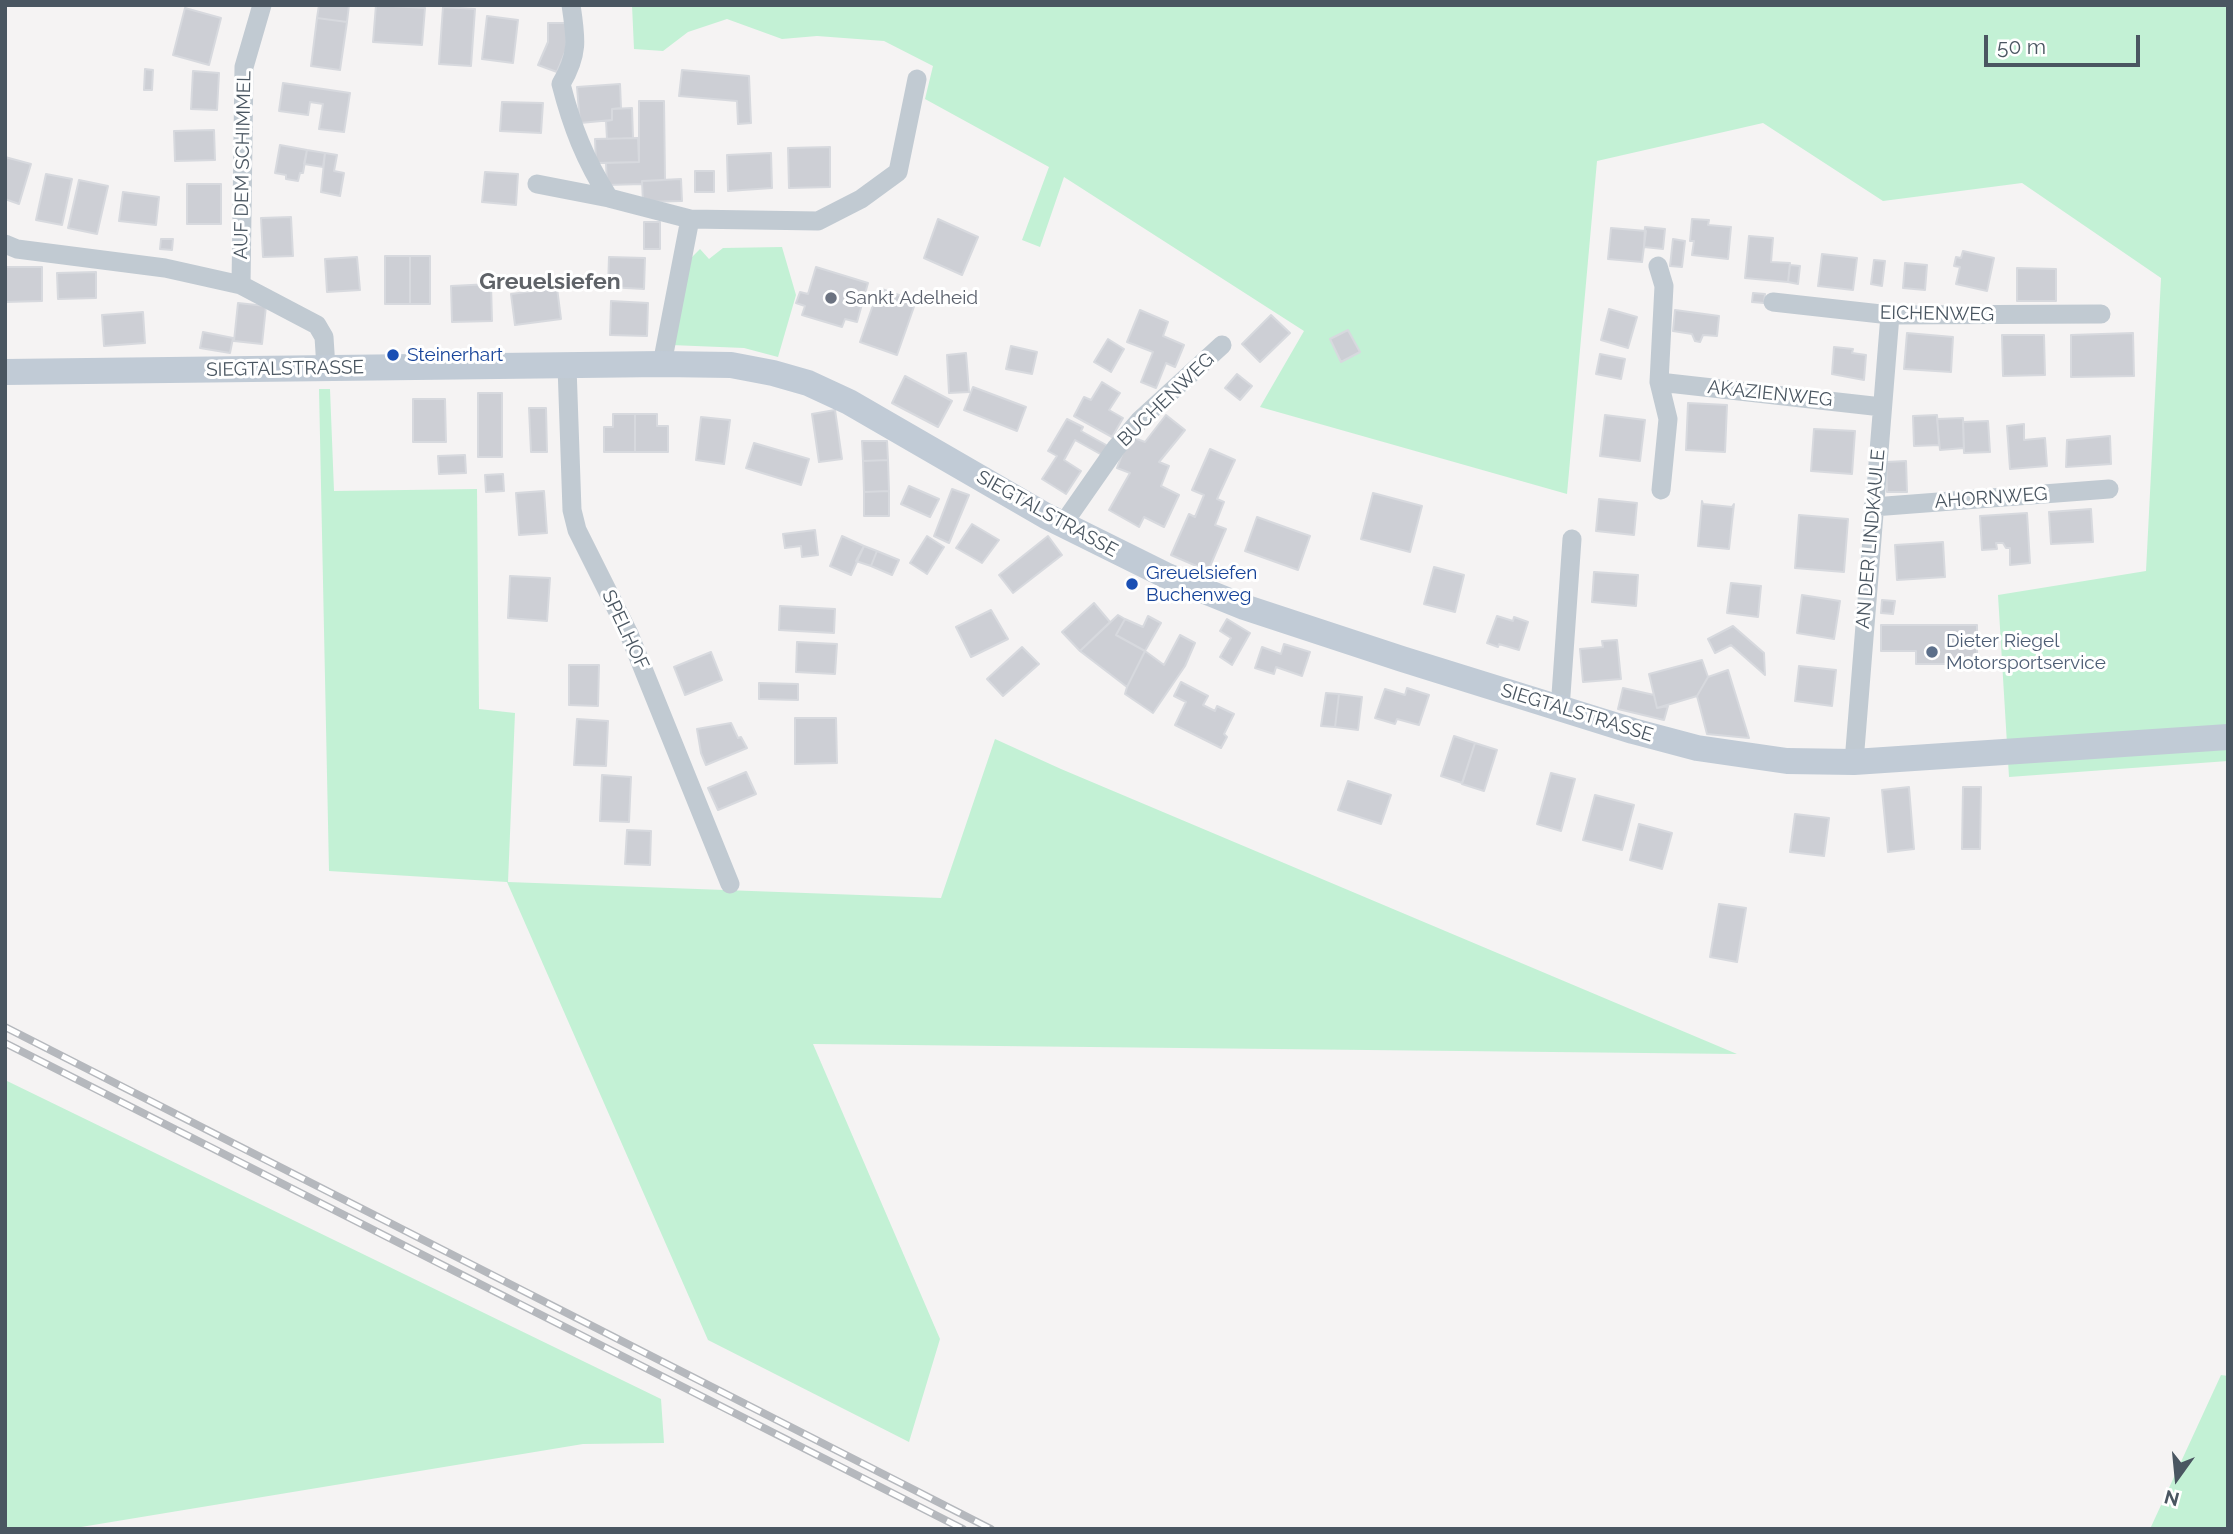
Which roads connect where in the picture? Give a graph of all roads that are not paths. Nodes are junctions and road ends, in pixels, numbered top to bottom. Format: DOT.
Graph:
graph roads {
  1 [pos="262,5"];
  2 [pos="571,5"];
  3 [pos="917,79"];
  4 [pos="537,184"];
  5 [pos="609,198"];
  6 [pos="690,219"];
  7 [pos="5,244"];
  8 [pos="1658,267"];
  9 [pos="241,285"];
  10 [pos="1773,302"];
  11 [pos="2101,314"];
  12 [pos="1890,315"];
  13 [pos="1222,345"];
  14 [pos="662,364"];
  15 [pos="567,366"];
  16 [pos="327,368"];
  17 [pos="5,372"];
  18 [pos="1658,382"];
  19 [pos="1882,407"];
  20 [pos="2109,489"];
  21 [pos="1661,490"];
  22 [pos="1873,507"];
  23 [pos="1063,524"];
  24 [pos="1572,539"];
  25 [pos="1560,709"];
  26 [pos="2228,737"];
  27 [pos="1854,762"];
  28 [pos="730,884"];
  1 -- 9 [label="street, AUF DEM SCHIMMEL"];
  2 -- 5 [label="street"];
  3 -- 6 [label="street"];
  4 -- 5 [label="street"];
  5 -- 6 [label="street"];
  6 -- 14 [label="street"];
  7 -- 9 [label="street"];
  8 -- 18 [label="street"];
  9 -- 16 [label="street"];
  10 -- 12 [label="street, EICHENWEG"];
  11 -- 12 [label="street, EICHENWEG"];
  12 -- 19 [label="street, AN DER LINDKAULE"];
  13 -- 23 [label="street, BUCHENWEG"];
  14 -- 15 [label="main road, SIEGTALSTRASSE"];
  14 -- 23 [label="main road, SIEGTALSTRASSE"];
  15 -- 16 [label="main road, SIEGTALSTRASSE"];
  15 -- 28 [label="street, SPELHOF"];
  16 -- 17 [label="main road, SIEGTALSTRASSE"];
  18 -- 19 [label="street, AKAZIENWEG"];
  18 -- 21 [label="street"];
  19 -- 22 [label="street, AN DER LINDKAULE"];
  20 -- 22 [label="street, AHORNWEG"];
  22 -- 27 [label="street, AN DER LINDKAULE"];
  23 -- 25 [label="main road, SIEGTALSTRASSE"];
  24 -- 25 [label="street"];
  25 -- 27 [label="main road, SIEGTALSTRASSE"];
  26 -- 27 [label="main road, SIEGTALSTRASSE"];
}
